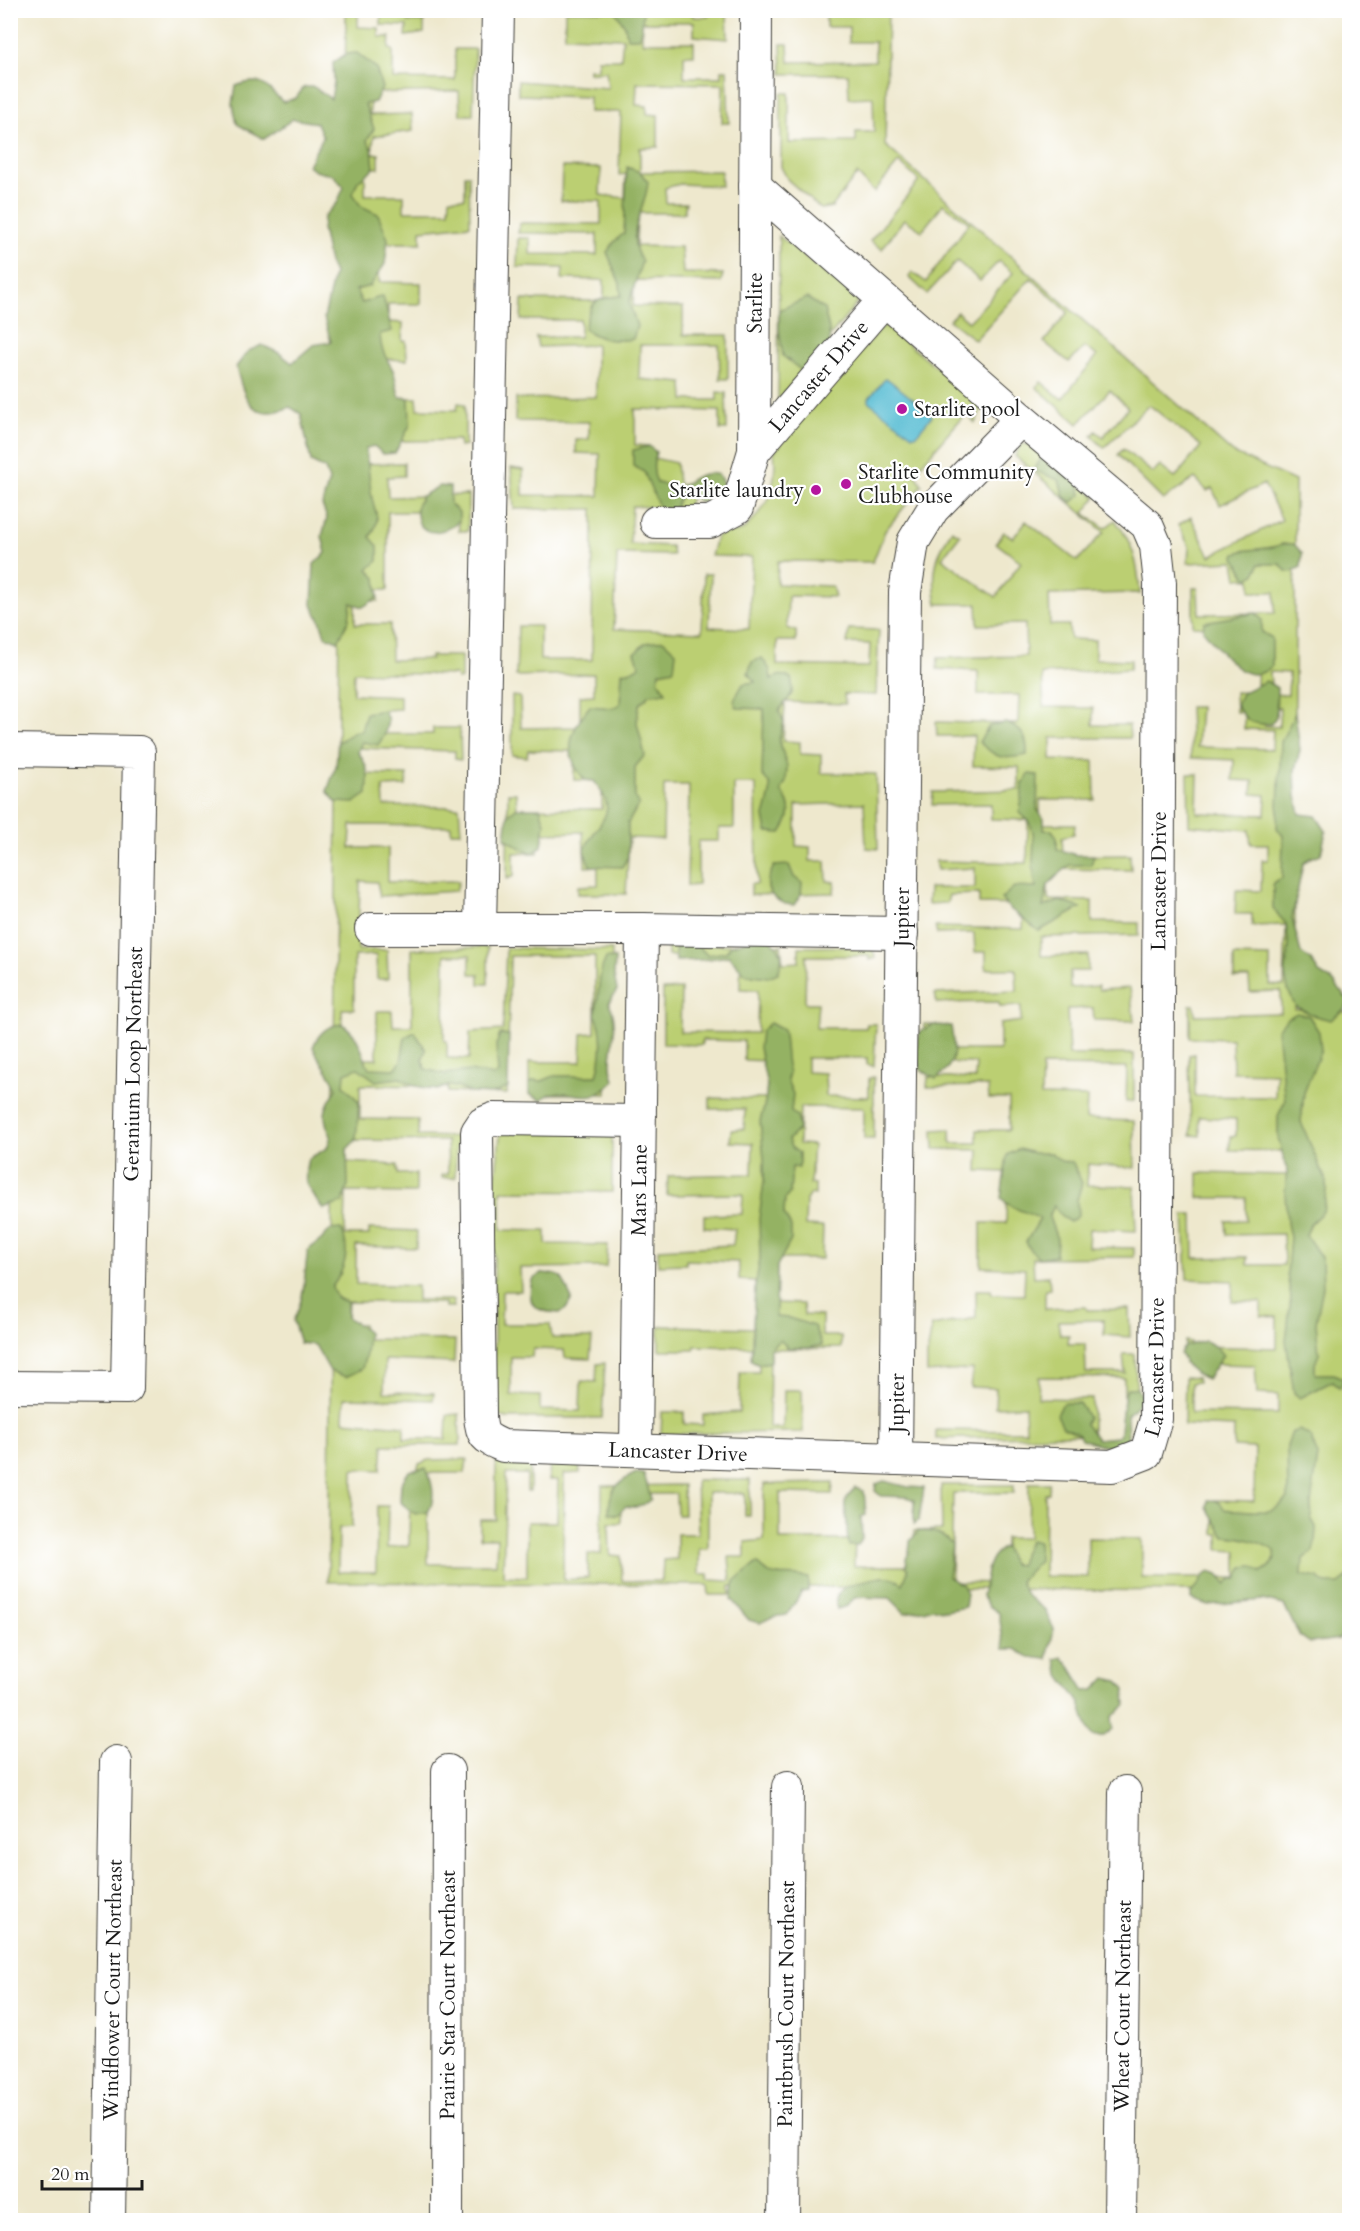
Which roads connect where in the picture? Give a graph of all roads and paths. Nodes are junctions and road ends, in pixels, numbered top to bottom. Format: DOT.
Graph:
graph roads {
  1 [pos="498,10"];
  2 [pos="756,10"];
  3 [pos="755,186"];
  4 [pos="884,300"];
  5 [pos="1021,419"];
  6 [pos="754,451"];
  7 [pos="656,522"];
  8 [pos="10,750"];
  9 [pos="371,929"];
  10 [pos="480,929"];
  11 [pos="642,929"];
  12 [pos="902,933"];
  13 [pos="639,1121"];
  14 [pos="10,1387"];
  15 [pos="636,1450"];
  16 [pos="896,1459"];
  17 [pos="116,1762"];
  18 [pos="448,1771"];
  19 [pos="788,1787"];
  20 [pos="1125,1792"];
  21 [pos="109,2220"];
  22 [pos="447,2220"];
  23 [pos="783,2220"];
  24 [pos="1120,2220"];
  1 -- 10 [label="street"];
  2 -- 3 [label="street, Starlite"];
  3 -- 4 [label="street, Lancaster Drive"];
  3 -- 6 [label="street, Starlite"];
  4 -- 5 [label="street, Lancaster Drive"];
  4 -- 6 [label="street, Lancaster Drive"];
  5 -- 12 [label="street, Jupiter"];
  5 -- 16 [label="street, Lancaster Drive"];
  6 -- 7 [label="street, Starlite"];
  8 -- 14 [label="street, Geranium Loop Northeast"];
  9 -- 10 [label="street"];
  10 -- 11 [label="street"];
  11 -- 12 [label="street"];
  11 -- 13 [label="street, Mars Lane"];
  12 -- 16 [label="street, Jupiter"];
  13 -- 15 [label="street, Mars Lane"];
  13 -- 15 [label="street, Lancaster Drive"];
  15 -- 16 [label="street, Lancaster Drive"];
  17 -- 21 [label="street, Windflower Court Northeast"];
  18 -- 22 [label="street, Prairie Star Court Northeast"];
  19 -- 23 [label="street, Paintbrush Court Northeast"];
  20 -- 24 [label="street, Wheat Court Northeast"];
}
